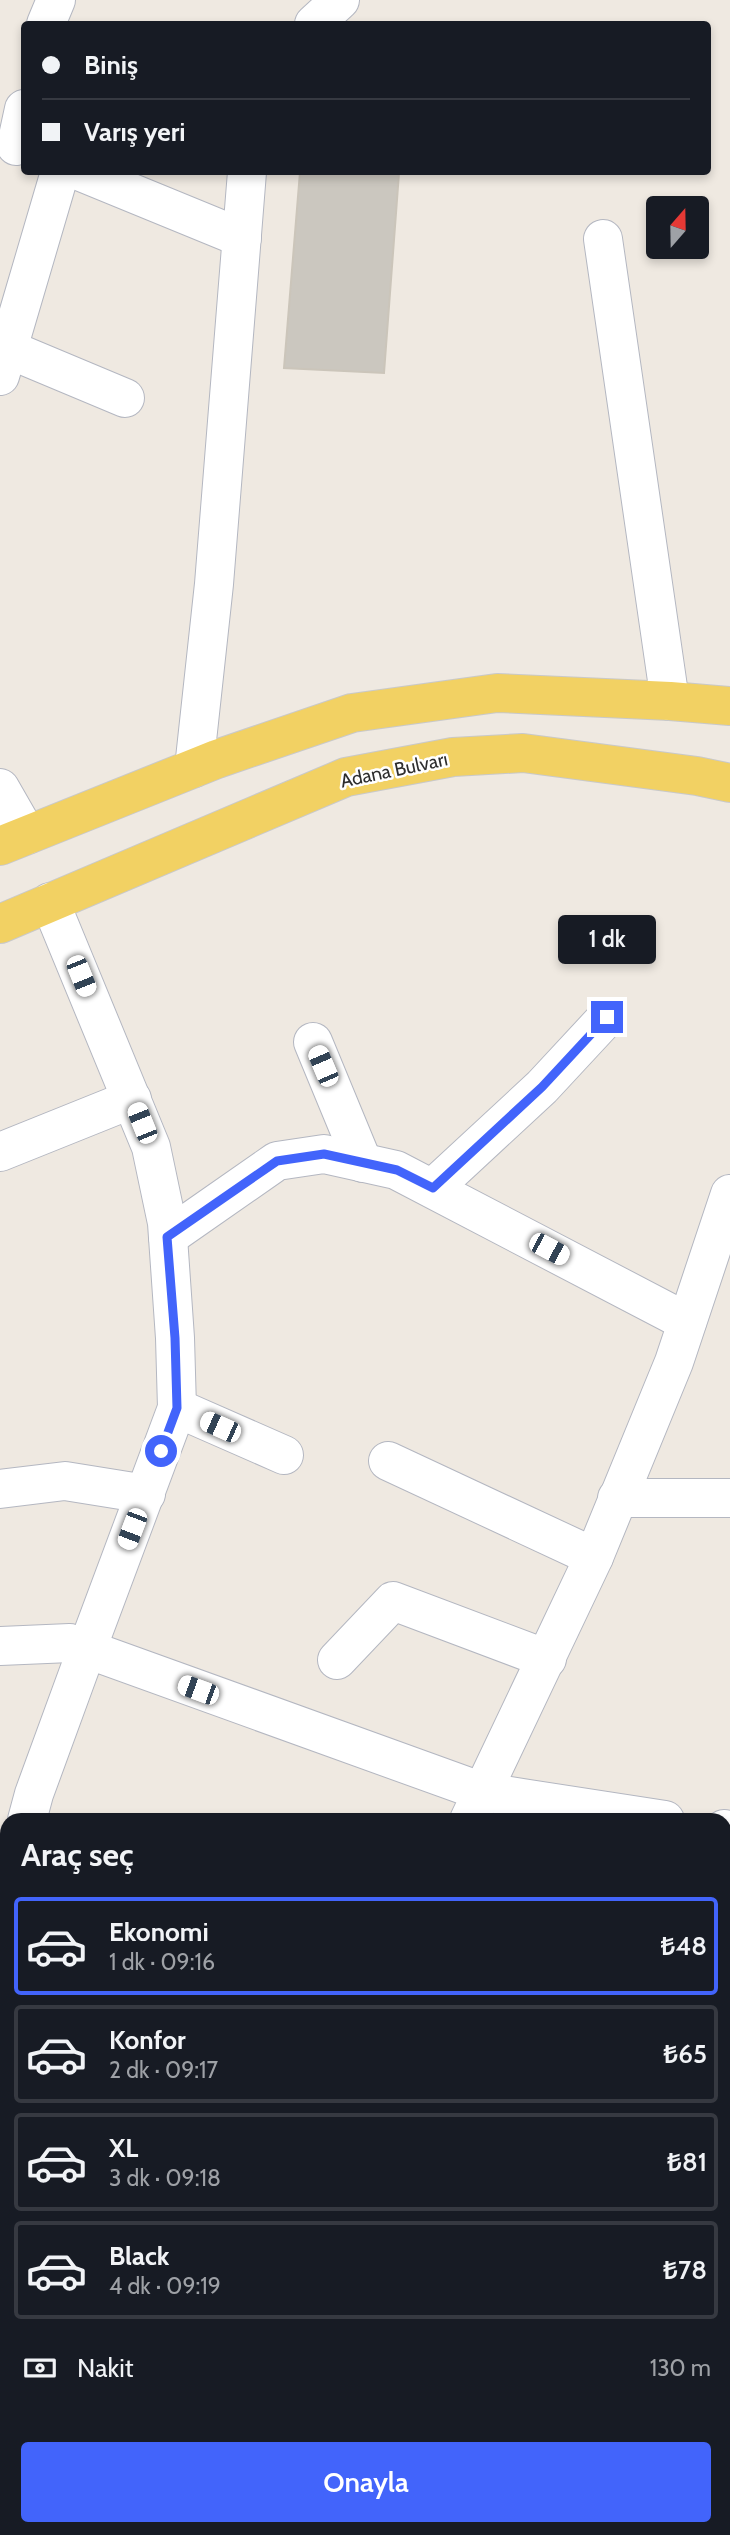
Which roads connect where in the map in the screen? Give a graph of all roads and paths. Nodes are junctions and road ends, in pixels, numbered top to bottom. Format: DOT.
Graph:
graph roads {
  1 [pos="56,0"];
  2 [pos="340,0"];
  3 [pos="47,21"];
  4 [pos="317,21"];
  5 [pos="21,120"];
  6 [pos="14,146"];
  7 [pos="59,175"];
  8 [pos="88,175"];
  9 [pos="247,175"];
  10 [pos="242,238"];
  11 [pos="603,239"];
  12 [pos="9,311"];
  13 [pos="4,362"];
  14 [pos="125,398"];
  15 [pos="670,701"];
  16 [pos="730,706"];
  17 [pos="194,768"];
  18 [pos="730,783"];
  19 [pos="0,788"];
  20 [pos="13,840"];
  21 [pos="50,902"];
  22 [pos="0,924"];
  23 [pos="607,1017"];
  24 [pos="313,1042"];
  25 [pos="132,1099"];
  26 [pos="0,1152"];
  27 [pos="363,1163"];
  28 [pos="433,1188"];
  29 [pos="730,1194"];
  30 [pos="167,1237"];
  31 [pos="687,1322"];
  32 [pos="177,1408"];
  33 [pos="284,1455"];
  34 [pos="388,1461"];
  35 [pos="0,1489"];
  36 [pos="146,1494"];
  37 [pos="617,1498"];
  38 [pos="730,1498"];
  39 [pos="594,1557"];
  40 [pos="0,1646"];
  41 [pos="86,1649"];
  42 [pos="547,1659"];
  43 [pos="337,1660"];
  44 [pos="476,1806"];
  45 [pos="34,1813"];
  46 [pos="570,1813"];
  1 -- 3 [label="street"];
  2 -- 4 [label="street"];
  5 -- 6 [label="street"];
  7 -- 12 [label="street"];
  8 -- 10 [label="street"];
  9 -- 10 [label="street"];
  10 -- 17 [label="street"];
  11 -- 15 [label="street"];
  12 -- 13 [label="street"];
  13 -- 14 [label="street"];
  15 -- 16 [label="main road"];
  15 -- 17 [label="main road"];
  17 -- 20 [label="main road"];
  18 -- 21 [label="main road, Adana Bulvarı"];
  19 -- 20 [label="street"];
  21 -- 22 [label="main road, Adana Bulvarı"];
  21 -- 25 [label="street"];
  23 -- 28 [label="street"];
  24 -- 27 [label="street"];
  25 -- 26 [label="street"];
  25 -- 30 [label="street"];
  27 -- 28 [label="street"];
  27 -- 30 [label="street"];
  28 -- 31 [label="street"];
  29 -- 31 [label="street"];
  30 -- 32 [label="street"];
  31 -- 37 [label="street"];
  32 -- 33 [label="street"];
  32 -- 36 [label="street"];
  34 -- 39 [label="street"];
  35 -- 36 [label="street"];
  36 -- 41 [label="street"];
  37 -- 38 [label="street"];
  37 -- 39 [label="street"];
  39 -- 42 [label="street"];
  40 -- 41 [label="street"];
  41 -- 44 [label="street"];
  41 -- 45 [label="street"];
  42 -- 43 [label="street"];
  42 -- 44 [label="street"];
  44 -- 46 [label="street"];
}
